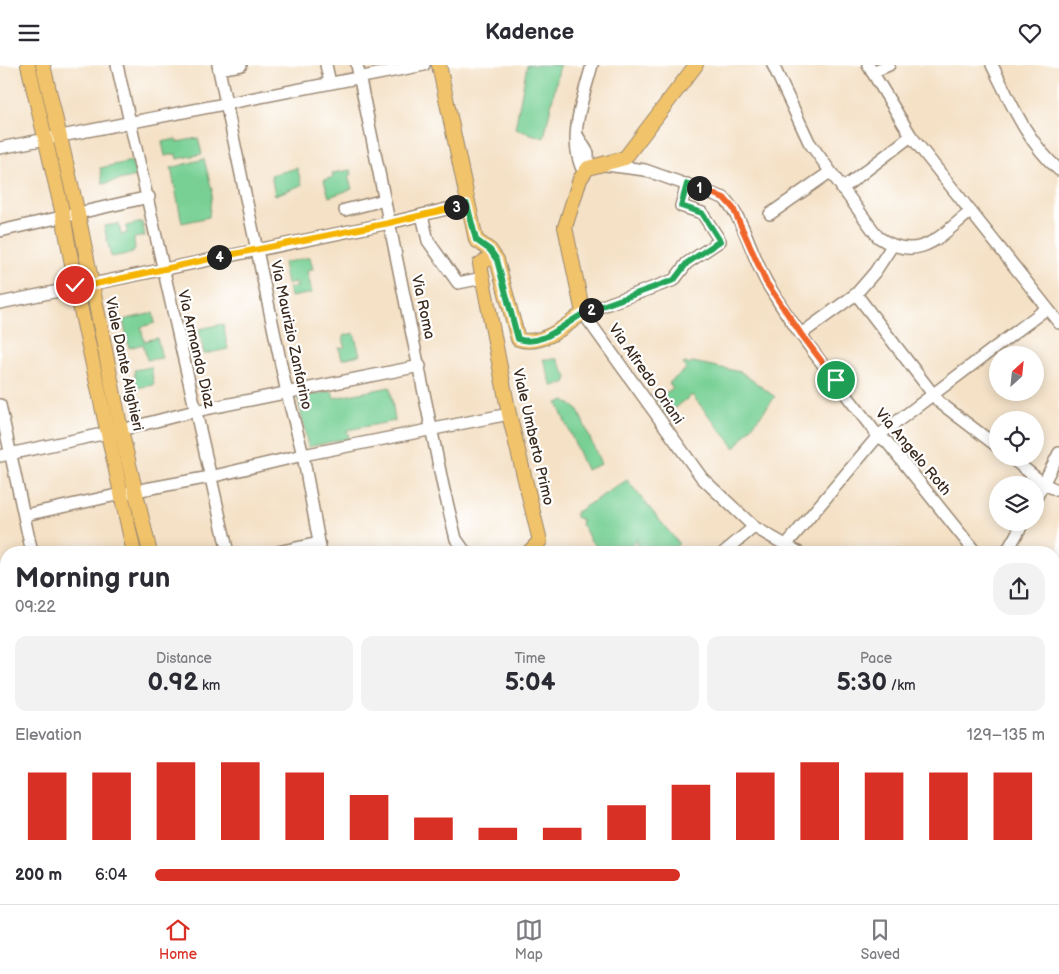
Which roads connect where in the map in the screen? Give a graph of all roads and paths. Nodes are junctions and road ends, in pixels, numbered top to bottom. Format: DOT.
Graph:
graph roads {
  1 [pos="28,65"];
  2 [pos="43,65"];
  3 [pos="117,65"];
  4 [pos="241,65"];
  5 [pos="326,65"];
  6 [pos="357,65"];
  7 [pos="424,65"];
  8 [pos="439,65"];
  9 [pos="592,65"];
  10 [pos="696,65"];
  11 [pos="773,65"];
  12 [pos="889,65"];
  13 [pos="992,65"];
  14 [pos="219,67"];
  15 [pos="870,69"];
  16 [pos="360,78"];
  17 [pos="330,83"];
  18 [pos="226,103"];
  19 [pos="129,121"];
  20 [pos="60,136"];
  21 [pos="912,136"];
  22 [pos="45,139"];
  23 [pos="0,147"];
  24 [pos="591,169"];
  25 [pos="1059,170"];
  26 [pos="830,172"];
  27 [pos="687,184"];
  28 [pos="842,189"];
  29 [pos="149,197"];
  30 [pos="384,200"];
  31 [pos="467,204"];
  32 [pos="345,210"];
  33 [pos="970,212"];
  34 [pos="78,214"];
  35 [pos="770,214"];
  36 [pos="422,215"];
  37 [pos="63,217"];
  38 [pos="389,223"];
  39 [pos="0,231"];
  40 [pos="892,246"];
  41 [pos="257,249"];
  42 [pos="497,260"];
  43 [pos="163,269"];
  44 [pos="482,271"];
  45 [pos="91,285"];
  46 [pos="76,287"];
  47 [pos="856,294"];
  48 [pos="0,303"];
  49 [pos="1046,309"];
  50 [pos="583,313"];
  51 [pos="1059,323"];
  52 [pos="801,334"];
  53 [pos="420,366"];
  54 [pos="933,392"];
  55 [pos="287,393"];
  56 [pos="0,405"];
  57 [pos="195,411"];
  58 [pos="509,414"];
  59 [pos="432,431"];
  60 [pos="115,432"];
  61 [pos="878,436"];
  62 [pos="989,440"];
  63 [pos="1059,453"];
  64 [pos="5,455"];
  65 [pos="303,455"];
  66 [pos="1021,466"];
  67 [pos="1034,476"];
  68 [pos="210,477"];
  69 [pos="1044,484"];
  70 [pos="135,491"];
  71 [pos="1059,491"];
  72 [pos="121,494"];
  73 [pos="25,515"];
  74 [pos="754,527"];
  75 [pos="1018,531"];
  76 [pos="456,539"];
  77 [pos="786,545"];
  78 [pos="31,546"];
  79 [pos="132,546"];
  80 [pos="148,546"];
  81 [pos="226,546"];
  82 [pos="320,546"];
  83 [pos="456,546"];
  84 [pos="461,546"];
  85 [pos="535,546"];
  86 [pos="731,546"];
  87 [pos="970,546"];
  88 [pos="1010,546"];
  1 -- 22 [label="main road, Viale Dante Alighieri"];
  2 -- 20 [label="main road, Viale Dante Alighieri"];
  3 -- 19 [label="street, Via Armando Diaz"];
  4 -- 14 [label="street"];
  5 -- 17 [label="street"];
  6 -- 16 [label="street, Via Roma"];
  7 -- 16 [label="street"];
  8 -- 31 [label="main road"];
  9 -- 24 [label="street"];
  10 -- 24 [label="main road"];
  11 -- 26 [label="street"];
  12 -- 15 [label="street"];
  13 -- 25 [label="street"];
  14 -- 18 [label="street, Via Maurizio Zanfarino"];
  15 -- 21 [label="street"];
  16 -- 17 [label="street"];
  16 -- 30 [label="street, Via Roma"];
  17 -- 18 [label="street"];
  18 -- 19 [label="street"];
  18 -- 41 [label="street, Via Maurizio Zanfarino"];
  19 -- 20 [label="street"];
  19 -- 29 [label="street, Via Armando Diaz"];
  20 -- 22 [label="street"];
  20 -- 34 [label="main road, Viale Dante Alighieri"];
  21 -- 28 [label="street"];
  21 -- 33 [label="street"];
  22 -- 23 [label="street"];
  22 -- 37 [label="main road, Viale Dante Alighieri"];
  24 -- 27 [label="street, Via Angelo Roth"];
  24 -- 50 [label="main road"];
  26 -- 28 [label="street"];
  26 -- 35 [label="street"];
  27 -- 50 [label="street"];
  27 -- 52 [label="street, Via Angelo Roth"];
  28 -- 40 [label="street"];
  29 -- 34 [label="street"];
  29 -- 43 [label="street, Via Armando Diaz"];
  30 -- 32 [label="street"];
  30 -- 38 [label="street, Via Roma"];
  31 -- 36 [label="street"];
  31 -- 42 [label="main road"];
  33 -- 40 [label="street"];
  33 -- 49 [label="street"];
  34 -- 37 [label="street"];
  34 -- 45 [label="main road, Viale Dante Alighieri"];
  36 -- 38 [label="street"];
  36 -- 44 [label="street"];
  37 -- 39 [label="street"];
  37 -- 46 [label="main road, Viale Dante Alighieri"];
  38 -- 41 [label="street"];
  38 -- 53 [label="street, Via Roma"];
  40 -- 47 [label="street"];
  41 -- 43 [label="street"];
  41 -- 55 [label="street, Via Maurizio Zanfarino"];
  42 -- 44 [label="main road"];
  42 -- 50 [label="main road"];
  43 -- 45 [label="street"];
  43 -- 57 [label="street, Via Armando Diaz"];
  44 -- 58 [label="main road, Viale Umberto Primo"];
  45 -- 46 [label="street"];
  45 -- 60 [label="main road, Viale Dante Alighieri"];
  46 -- 48 [label="street"];
  46 -- 60 [label="main road, Viale Dante Alighieri"];
  47 -- 52 [label="street"];
  47 -- 54 [label="street"];
  49 -- 51 [label="street"];
  49 -- 54 [label="street"];
  50 -- 74 [label="street, Via Alfredo Oriani"];
  52 -- 61 [label="street, Via Angelo Roth"];
  53 -- 55 [label="street"];
  53 -- 59 [label="street, Via Roma"];
  54 -- 61 [label="street"];
  54 -- 62 [label="street"];
  55 -- 57 [label="street"];
  55 -- 65 [label="street, Via Maurizio Zanfarino"];
  56 -- 64 [label="street"];
  57 -- 60 [label="street"];
  57 -- 68 [label="street, Via Armando Diaz"];
  58 -- 59 [label="street"];
  58 -- 85 [label="main road, Viale Umberto Primo"];
  59 -- 65 [label="street"];
  59 -- 76 [label="street, Via Roma"];
  60 -- 64 [label="street"];
  60 -- 70 [label="main road, Viale Dante Alighieri"];
  60 -- 72 [label="main road, Viale Dante Alighieri"];
  61 -- 77 [label="street"];
  61 -- 87 [label="street, Via Angelo Roth"];
  63 -- 69 [label="street"];
  64 -- 73 [label="street"];
  65 -- 68 [label="street"];
  65 -- 82 [label="street, Via Maurizio Zanfarino"];
  66 -- 67 [label="street"];
  68 -- 70 [label="street"];
  68 -- 81 [label="street, Via Armando Diaz"];
  69 -- 71 [label="street"];
  70 -- 72 [label="street"];
  70 -- 80 [label="main road, Viale Dante Alighieri"];
  72 -- 73 [label="street"];
  72 -- 79 [label="main road, Viale Dante Alighieri"];
  73 -- 78 [label="street"];
  74 -- 77 [label="street, Via Alfredo Oriani"];
  74 -- 86 [label="street"];
  75 -- 88 [label="street"];
  76 -- 83 [label="street"];
  76 -- 84 [label="street, Via Roma"];
}
